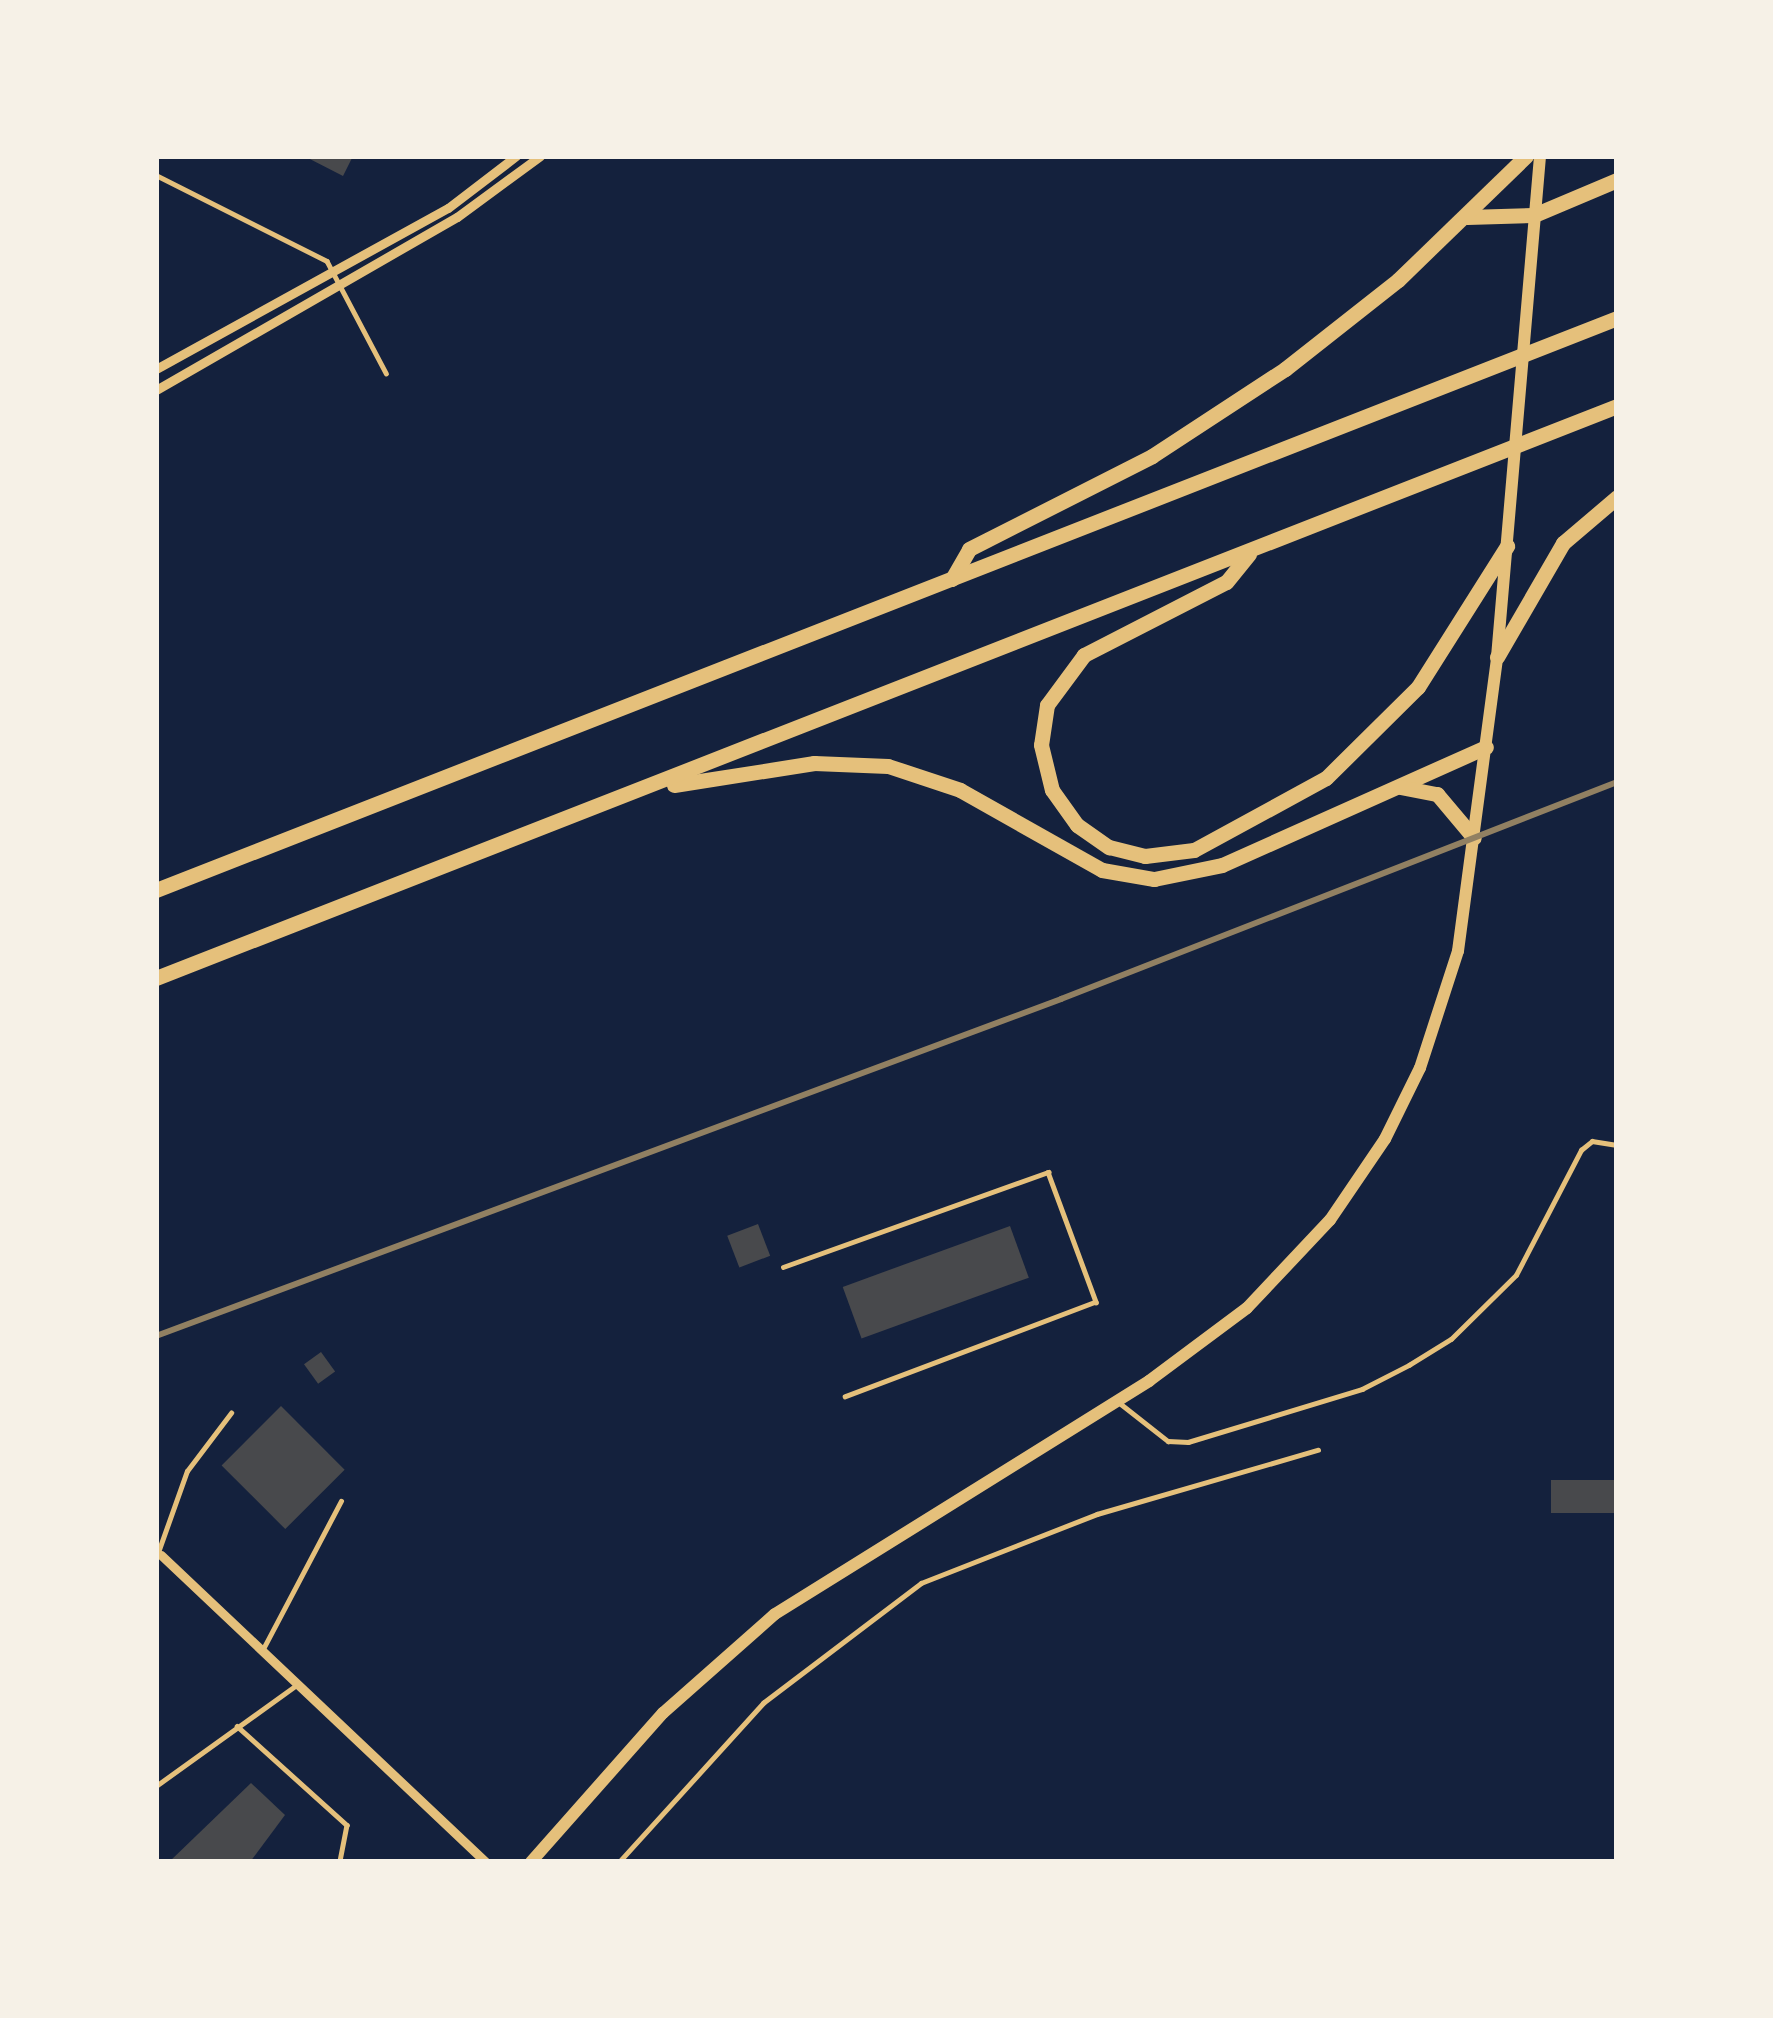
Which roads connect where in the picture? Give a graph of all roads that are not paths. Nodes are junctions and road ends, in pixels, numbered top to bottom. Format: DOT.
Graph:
graph roads {
  1 [pos="516,156"];
  2 [pos="540,156"];
  3 [pos="1526,156"];
  4 [pos="1540,156"];
  5 [pos="156,175"];
  6 [pos="1617,180"];
  7 [pos="1534,214"];
  8 [pos="1468,217"];
  9 [pos="334,271"];
  10 [pos="342,285"];
  11 [pos="1617,318"];
  12 [pos="156,369"];
  13 [pos="386,373"];
  14 [pos="156,390"];
  15 [pos="1617,406"];
  16 [pos="1617,496"];
  17 [pos="1507,546"];
  18 [pos="1254,549"];
  19 [pos="952,579"];
  20 [pos="1497,657"];
  21 [pos="1486,747"];
  22 [pos="1385,788"];
  23 [pos="642,790"];
  24 [pos="1474,838"];
  25 [pos="156,890"];
  26 [pos="156,978"];
  27 [pos="1617,1145"];
  28 [pos="783,1267"];
  29 [pos="845,1397"];
  30 [pos="1116,1400"];
  31 [pos="232,1413"];
  32 [pos="1318,1450"];
  33 [pos="341,1501"];
  34 [pos="159,1556"];
  35 [pos="262,1651"];
  36 [pos="298,1684"];
  37 [pos="237,1726"];
  38 [pos="156,1786"];
  39 [pos="340,1862"];
  40 [pos="486,1862"];
  41 [pos="531,1862"];
  42 [pos="619,1862"];
  1 -- 9 [label="street"];
  2 -- 10 [label="street"];
  3 -- 8 [label="highway"];
  4 -- 7 [label="main road"];
  5 -- 9 [label="lane"];
  6 -- 7 [label="highway"];
  7 -- 8 [label="highway"];
  7 -- 17 [label="main road"];
  8 -- 19 [label="highway"];
  9 -- 10 [label="lane"];
  9 -- 12 [label="street"];
  10 -- 13 [label="lane"];
  10 -- 14 [label="street"];
  11 -- 19 [label="highway"];
  15 -- 18 [label="highway"];
  16 -- 20 [label="highway"];
  17 -- 18 [label="highway"];
  17 -- 20 [label="main road"];
  18 -- 23 [label="highway"];
  19 -- 25 [label="highway"];
  20 -- 21 [label="main road"];
  21 -- 22 [label="highway"];
  21 -- 24 [label="main road"];
  22 -- 23 [label="highway"];
  22 -- 24 [label="highway"];
  23 -- 26 [label="highway"];
  24 -- 30 [label="main road"];
  27 -- 30 [label="lane"];
  28 -- 29 [label="lane"];
  30 -- 41 [label="main road"];
  31 -- 34 [label="lane"];
  32 -- 42 [label="lane"];
  33 -- 35 [label="lane"];
  34 -- 35 [label="street"];
  35 -- 36 [label="street"];
  36 -- 37 [label="lane"];
  36 -- 40 [label="street"];
  37 -- 38 [label="lane"];
  37 -- 39 [label="lane"];
}
